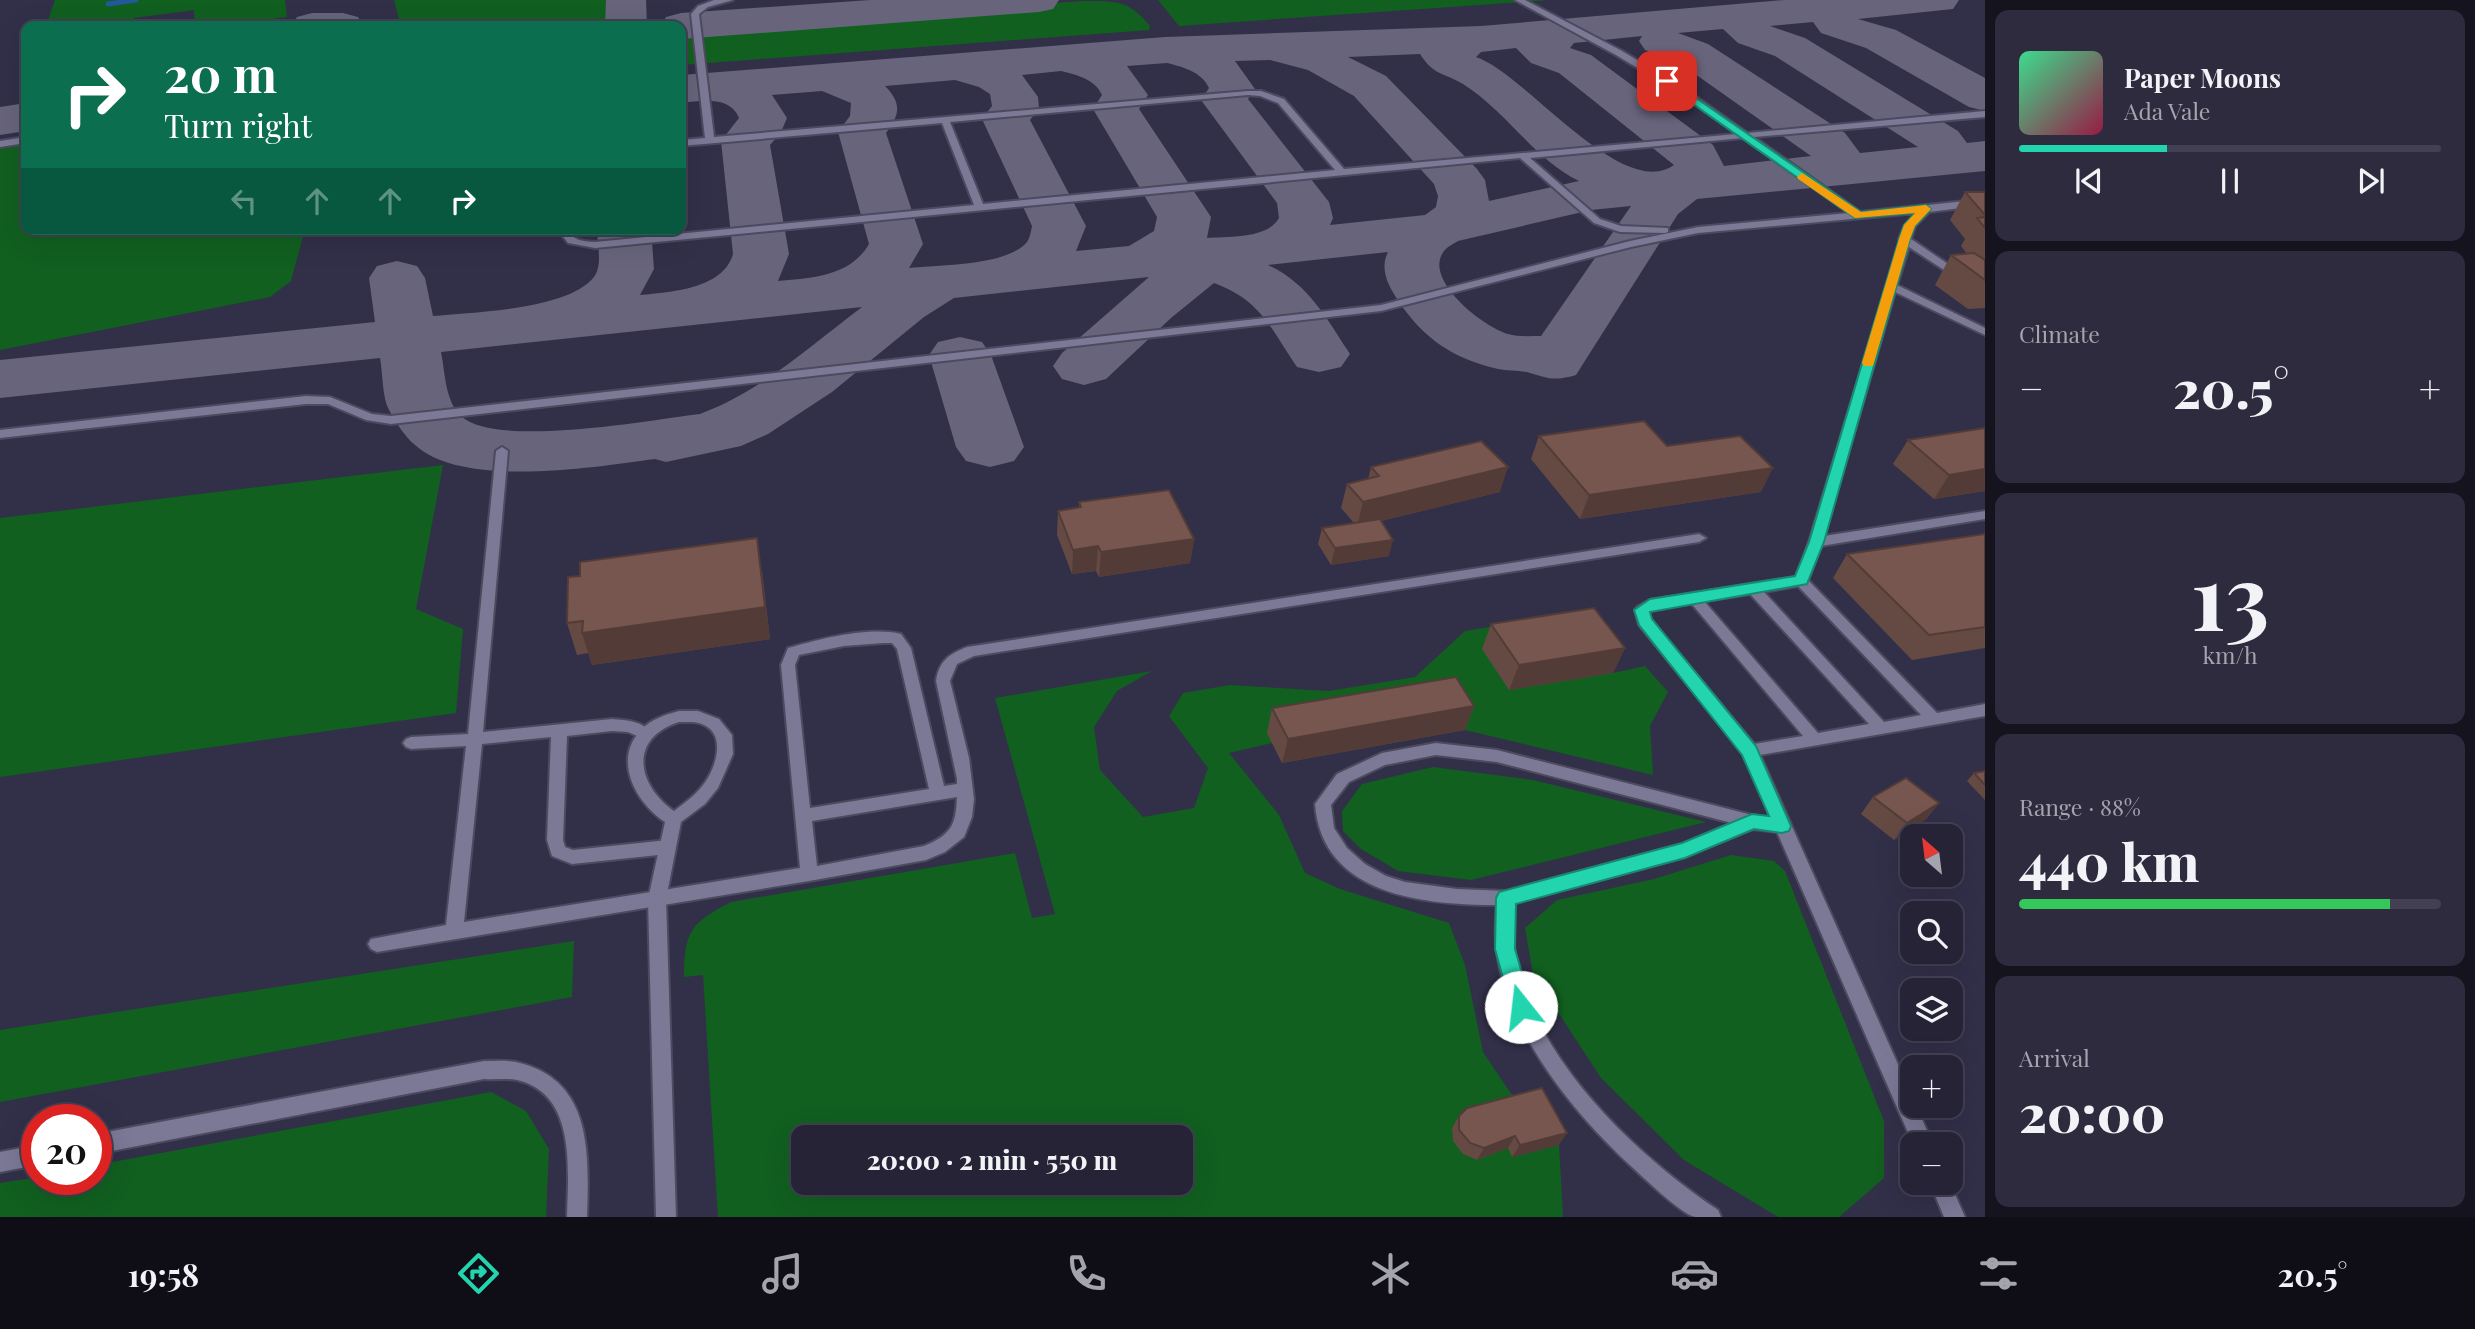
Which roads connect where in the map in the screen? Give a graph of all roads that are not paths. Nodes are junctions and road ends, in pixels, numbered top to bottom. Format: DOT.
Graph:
graph roads {
  1 [pos="729,0"];
  2 [pos="1519,0"];
  3 [pos="1985,114"];
  4 [pos="945,120"];
  5 [pos="1745,136"];
  6 [pos="710,140"];
  7 [pos="21,141"];
  8 [pos="686,142"];
  9 [pos="0,144"];
  10 [pos="1524,157"];
  11 [pos="1342,172"];
  12 [pos="1985,202"];
  13 [pos="980,209"];
  14 [pos="1926,209"];
  15 [pos="1858,216"];
  16 [pos="1698,230"];
  17 [pos="565,235"];
  18 [pos="1904,239"];
  19 [pos="1891,286"];
  20 [pos="1985,294"];
  21 [pos="1985,332"];
  22 [pos="0,434"];
  23 [pos="502,451"];
  24 [pos="1985,515"];
  25 [pos="1699,538"];
  26 [pos="1816,542"];
  27 [pos="1801,580"];
  28 [pos="1753,588"];
  29 [pos="1693,597"];
  30 [pos="1984,712"];
  31 [pos="1934,719"];
  32 [pos="1881,728"];
  33 [pos="559,731"];
  34 [pos="644,733"];
  35 [pos="476,740"];
  36 [pos="1815,740"];
  37 [pos="411,743"];
  38 [pos="1750,751"];
  39 [pos="965,789"];
  40 [pos="938,793"];
  41 [pos="803,816"];
  42 [pos="674,819"];
  43 [pos="1752,822"];
  44 [pos="1782,826"];
  45 [pos="668,846"];
  46 [pos="809,874"];
  47 [pos="1506,898"];
  48 [pos="657,899"];
  49 [pos="454,932"];
  50 [pos="377,944"];
  51 [pos="1918,1132"];
  52 [pos="112,1141"];
  53 [pos="21,1158"];
  54 [pos="0,1162"];
  55 [pos="1945,1195"];
  56 [pos="577,1217"];
  57 [pos="666,1217"];
  58 [pos="1711,1217"];
  59 [pos="1955,1217"];
  1 -- 6 [label="street"];
  2 -- 5 [label="street"];
  3 -- 5 [label="street"];
  4 -- 6 [label="street"];
  4 -- 11 [label="street"];
  4 -- 13 [label="street"];
  5 -- 10 [label="street"];
  5 -- 15 [label="street"];
  6 -- 8 [label="street"];
  7 -- 9 [label="street"];
  10 -- 11 [label="street"];
  10 -- 16 [label="street"];
  11 -- 13 [label="street"];
  12 -- 14 [label="street"];
  13 -- 17 [label="street"];
  14 -- 15 [label="street"];
  14 -- 18 [label="street"];
  15 -- 16 [label="street"];
  16 -- 22 [label="street"];
  18 -- 19 [label="street"];
  18 -- 20 [label="street"];
  19 -- 21 [label="street"];
  19 -- 26 [label="street"];
  23 -- 35 [label="street"];
  24 -- 26 [label="street"];
  25 -- 39 [label="street"];
  26 -- 27 [label="street"];
  27 -- 28 [label="street"];
  27 -- 31 [label="street"];
  28 -- 29 [label="street"];
  28 -- 32 [label="street"];
  29 -- 36 [label="street"];
  29 -- 38 [label="street"];
  30 -- 31 [label="street"];
  31 -- 32 [label="street"];
  32 -- 36 [label="street"];
  33 -- 34 [label="street"];
  33 -- 35 [label="street"];
  33 -- 45 [label="street"];
  34 -- 42 [label="street"];
  34 -- 42 [label="street"];
  35 -- 37 [label="street"];
  35 -- 49 [label="street"];
  36 -- 38 [label="street"];
  38 -- 44 [label="street"];
  39 -- 40 [label="street"];
  39 -- 46 [label="street"];
  40 -- 41 [label="street"];
  40 -- 41 [label="street"];
  41 -- 46 [label="street"];
  42 -- 45 [label="street"];
  43 -- 44 [label="street"];
  43 -- 47 [label="street"];
  43 -- 47 [label="street"];
  44 -- 51 [label="street"];
  45 -- 48 [label="street"];
  46 -- 48 [label="street"];
  47 -- 58 [label="street"];
  48 -- 49 [label="street"];
  48 -- 57 [label="street"];
  49 -- 50 [label="street"];
  52 -- 56 [label="street"];
  53 -- 54 [label="street"];
  55 -- 59 [label="street"];
}
